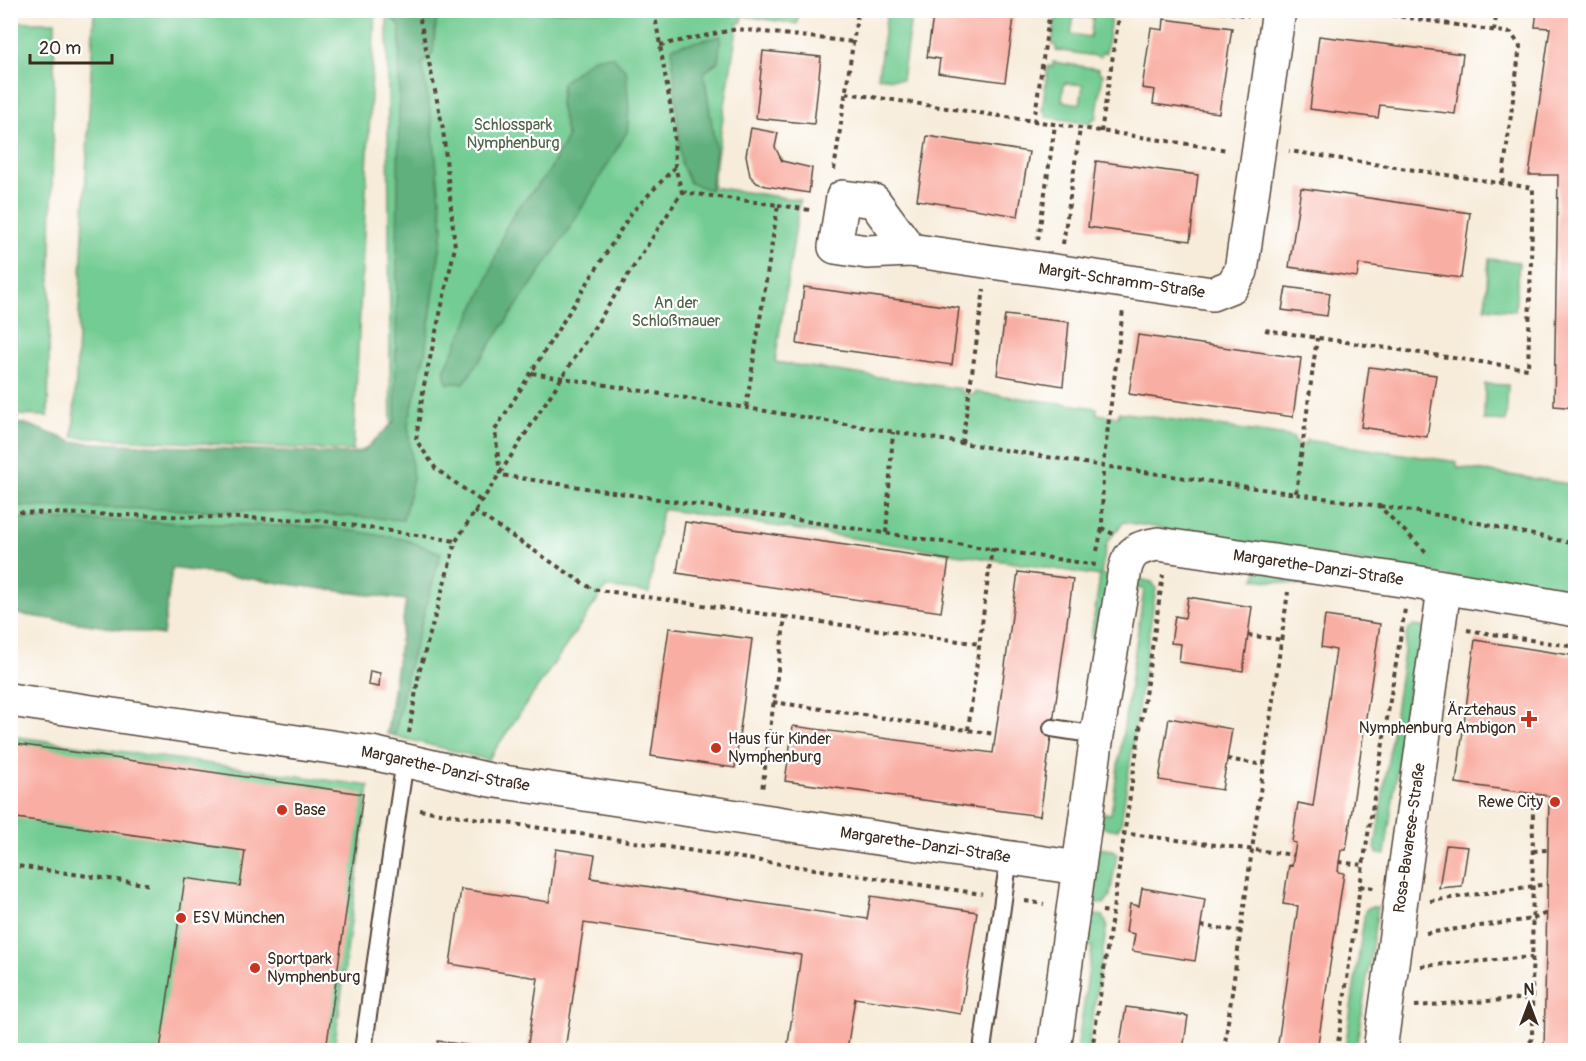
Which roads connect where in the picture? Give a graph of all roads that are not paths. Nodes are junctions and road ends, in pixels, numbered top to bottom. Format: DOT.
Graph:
graph roads {
  1 [pos="1278,15"];
  2 [pos="910,250"];
  3 [pos="1444,589"];
  4 [pos="1575,610"];
  5 [pos="10,700"];
  6 [pos="1052,728"];
  7 [pos="1097,735"];
  8 [pos="406,751"];
  9 [pos="1009,857"];
  10 [pos="1078,868"];
  11 [pos="363,1050"];
  12 [pos="982,1050"];
  13 [pos="1054,1050"];
  14 [pos="1380,1050"];
  1 -- 2 [label="street, Margit-Schramm-Straße"];
  3 -- 4 [label="street, Margarethe-Danzi-Straße"];
  3 -- 7 [label="street, Margarethe-Danzi-Straße"];
  3 -- 14 [label="street, Rosa-Bavarese-Straße"];
  5 -- 8 [label="street, Margarethe-Danzi-Straße"];
  6 -- 7 [label="lane"];
  7 -- 10 [label="street, Margarethe-Danzi-Straße"];
  8 -- 9 [label="street, Margarethe-Danzi-Straße"];
  8 -- 11 [label="lane"];
  9 -- 10 [label="street, Margarethe-Danzi-Straße"];
  9 -- 12 [label="lane"];
  10 -- 13 [label="street"];
}
